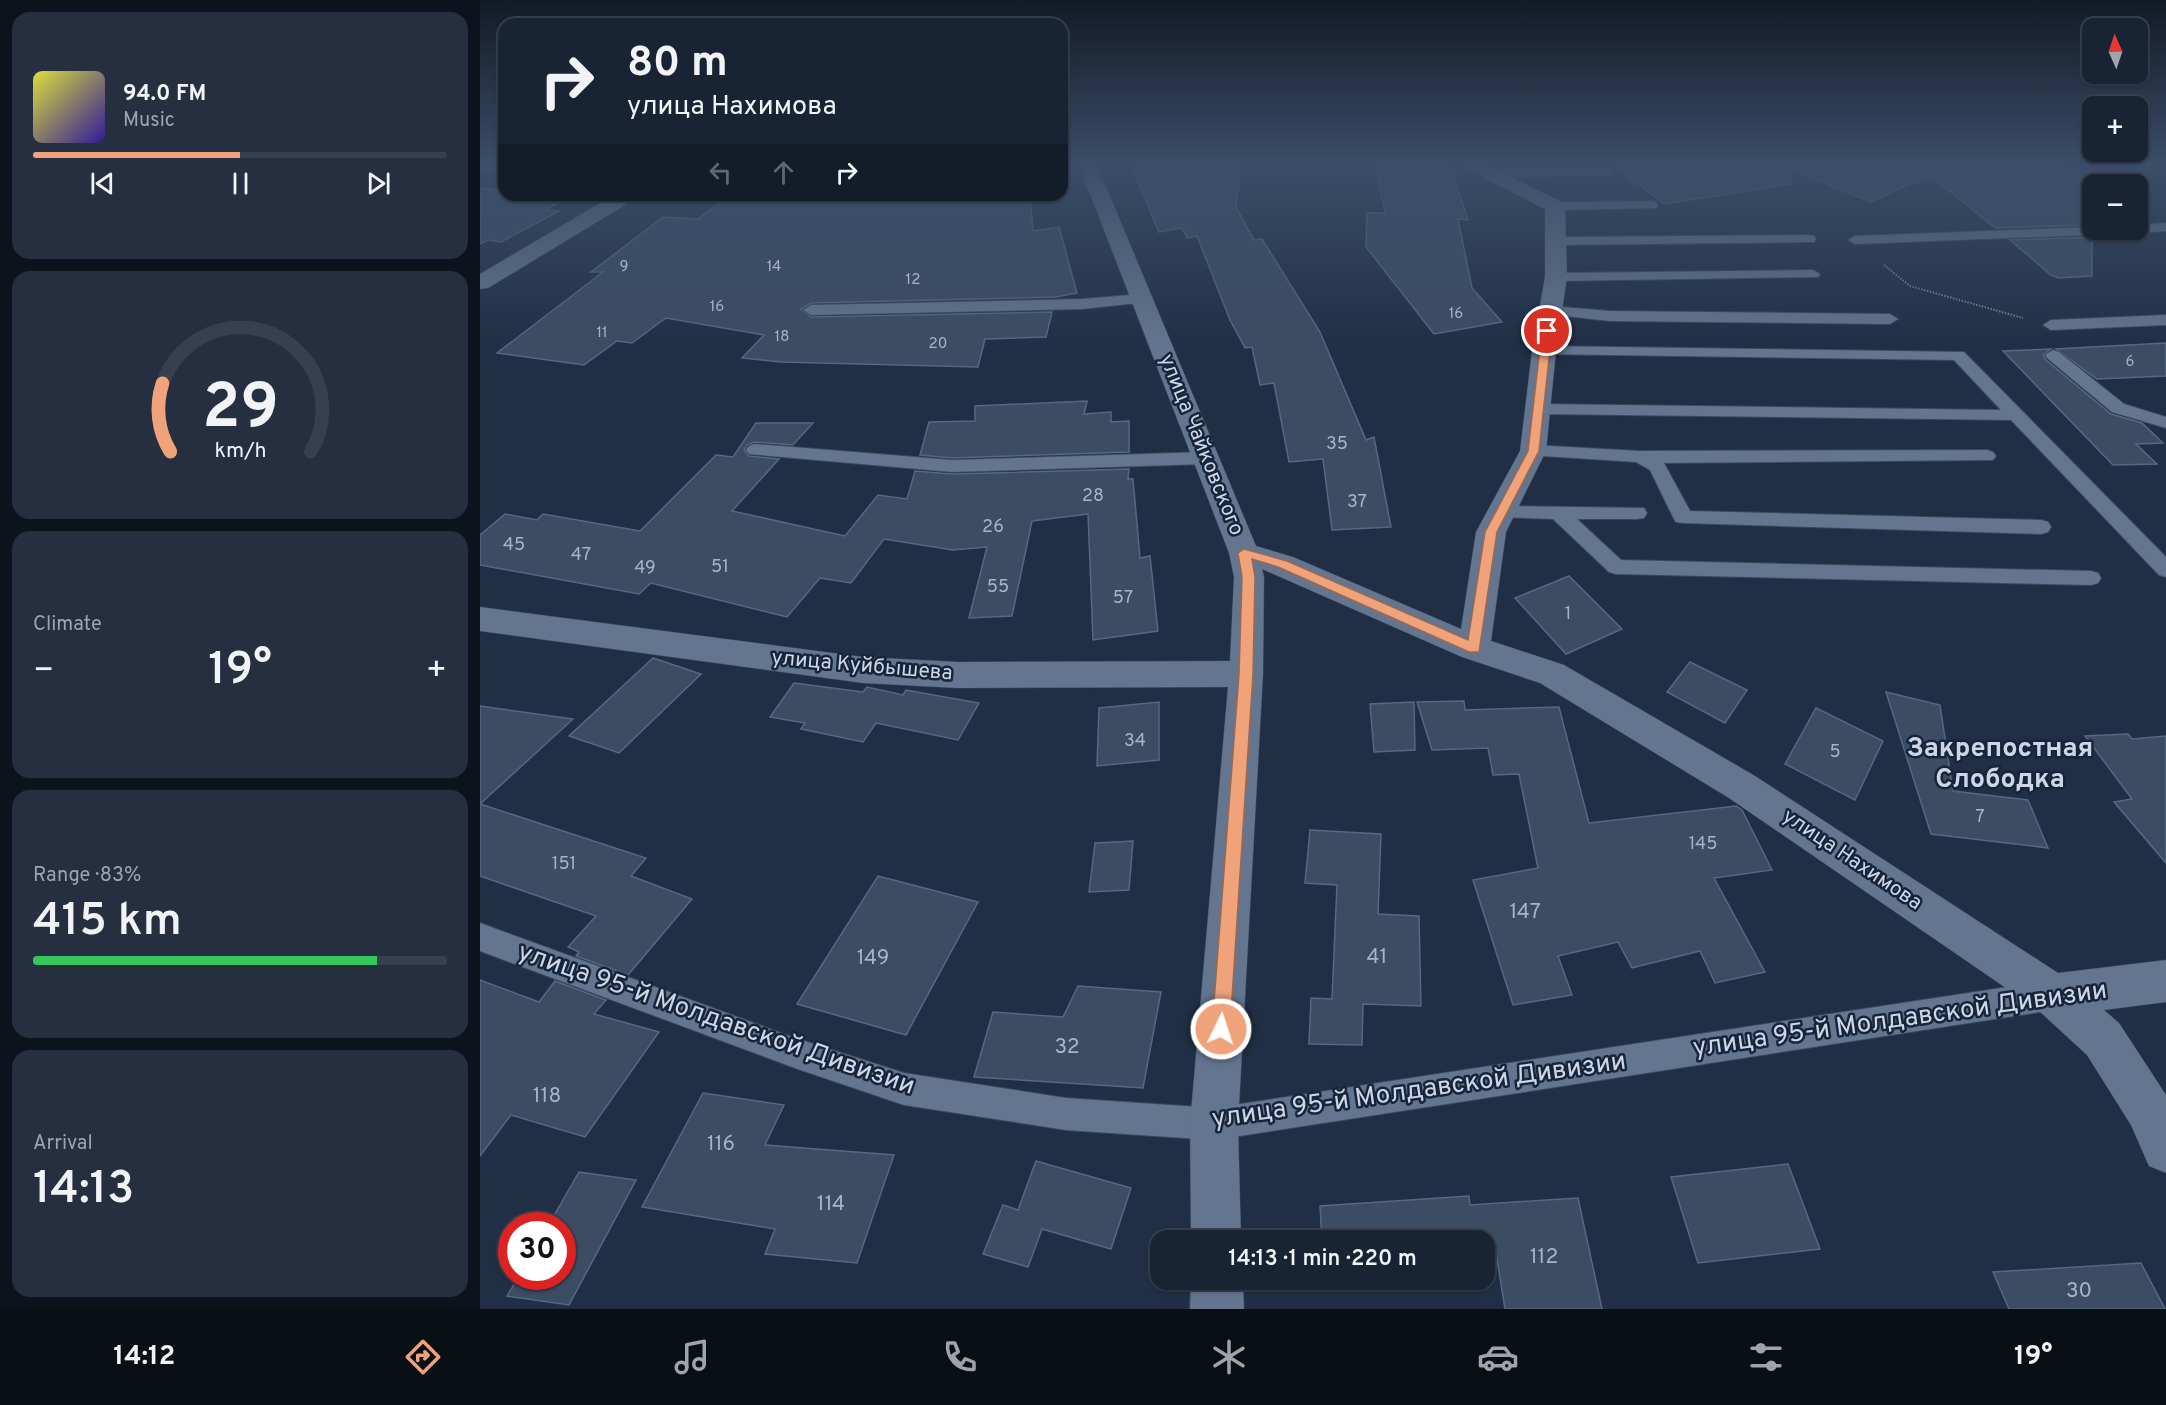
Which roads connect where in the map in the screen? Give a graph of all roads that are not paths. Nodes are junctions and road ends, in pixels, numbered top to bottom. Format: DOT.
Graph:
graph roads {
  1 [pos="576,226"];
  2 [pos="1109,226"];
  3 [pos="1556,226"];
  4 [pos="2166,227"];
  5 [pos="2148,228"];
  6 [pos="2082,231"];
  7 [pos="1809,239"];
  8 [pos="1855,240"];
  9 [pos="1556,241"];
  10 [pos="1813,274"];
  11 [pos="1556,278"];
  12 [pos="480,283"];
  13 [pos="1142,299"];
  14 [pos="811,310"];
  15 [pos="1551,311"];
  16 [pos="1890,319"];
  17 [pos="2166,320"];
  18 [pos="2051,325"];
  19 [pos="1544,351"];
  20 [pos="2053,355"];
  21 [pos="1539,409"];
  22 [pos="2014,415"];
  23 [pos="2166,423"];
  24 [pos="755,450"];
  25 [pos="1533,451"];
  26 [pos="1987,456"];
  27 [pos="1640,457"];
  28 [pos="1206,458"];
  29 [pos="1501,512"];
  30 [pos="1558,512"];
  31 [pos="1637,513"];
  32 [pos="2041,527"];
  33 [pos="1244,553"];
  34 [pos="2166,570"];
  35 [pos="2091,578"];
  36 [pos="480,619"];
  37 [pos="1474,648"];
  38 [pos="1246,674"];
  39 [pos="480,937"];
  40 [pos="2166,981"];
  41 [pos="2053,995"];
  42 [pos="1214,1124"];
  43 [pos="2166,1149"];
  44 [pos="1216,1230"];
  45 [pos="1217,1290"];
  46 [pos="1217,1309"];
  1 -- 12 [label="street"];
  2 -- 13 [label="street, улица Чайковского"];
  3 -- 9 [label="street"];
  4 -- 5 [label="lane"];
  6 -- 8 [label="lane"];
  7 -- 9 [label="lane"];
  9 -- 11 [label="street"];
  10 -- 11 [label="lane"];
  11 -- 15 [label="street"];
  13 -- 14 [label="lane"];
  13 -- 28 [label="street, улица Чайковского"];
  15 -- 16 [label="lane"];
  15 -- 19 [label="street"];
  17 -- 18 [label="lane"];
  19 -- 21 [label="street"];
  19 -- 22 [label="lane"];
  20 -- 23 [label="lane"];
  21 -- 22 [label="lane"];
  21 -- 25 [label="street"];
  22 -- 34 [label="lane"];
  24 -- 28 [label="lane"];
  25 -- 27 [label="lane"];
  25 -- 29 [label="street"];
  26 -- 27 [label="lane"];
  27 -- 32 [label="lane"];
  28 -- 33 [label="street, улица Чайковского"];
  29 -- 30 [label="lane"];
  29 -- 37 [label="street"];
  30 -- 31 [label="lane"];
  30 -- 35 [label="lane"];
  33 -- 37 [label="street, улица Нахимова"];
  33 -- 38 [label="street, улица Чайковского"];
  36 -- 38 [label="street, улица Куйбышева"];
  37 -- 41 [label="street, улица Нахимова"];
  38 -- 42 [label="street, улица Чайковского"];
  39 -- 42 [label="lane, улица 95-й Молдавской Дивизии"];
  40 -- 41 [label="street, улица 95-й Молдавской Дивизии"];
  41 -- 42 [label="lane, улица 95-й Молдавской Дивизии"];
  41 -- 43 [label="street, улица Нахимова"];
  42 -- 44 [label="street, улица Чайковского"];
  45 -- 46 [label="street"];
}
